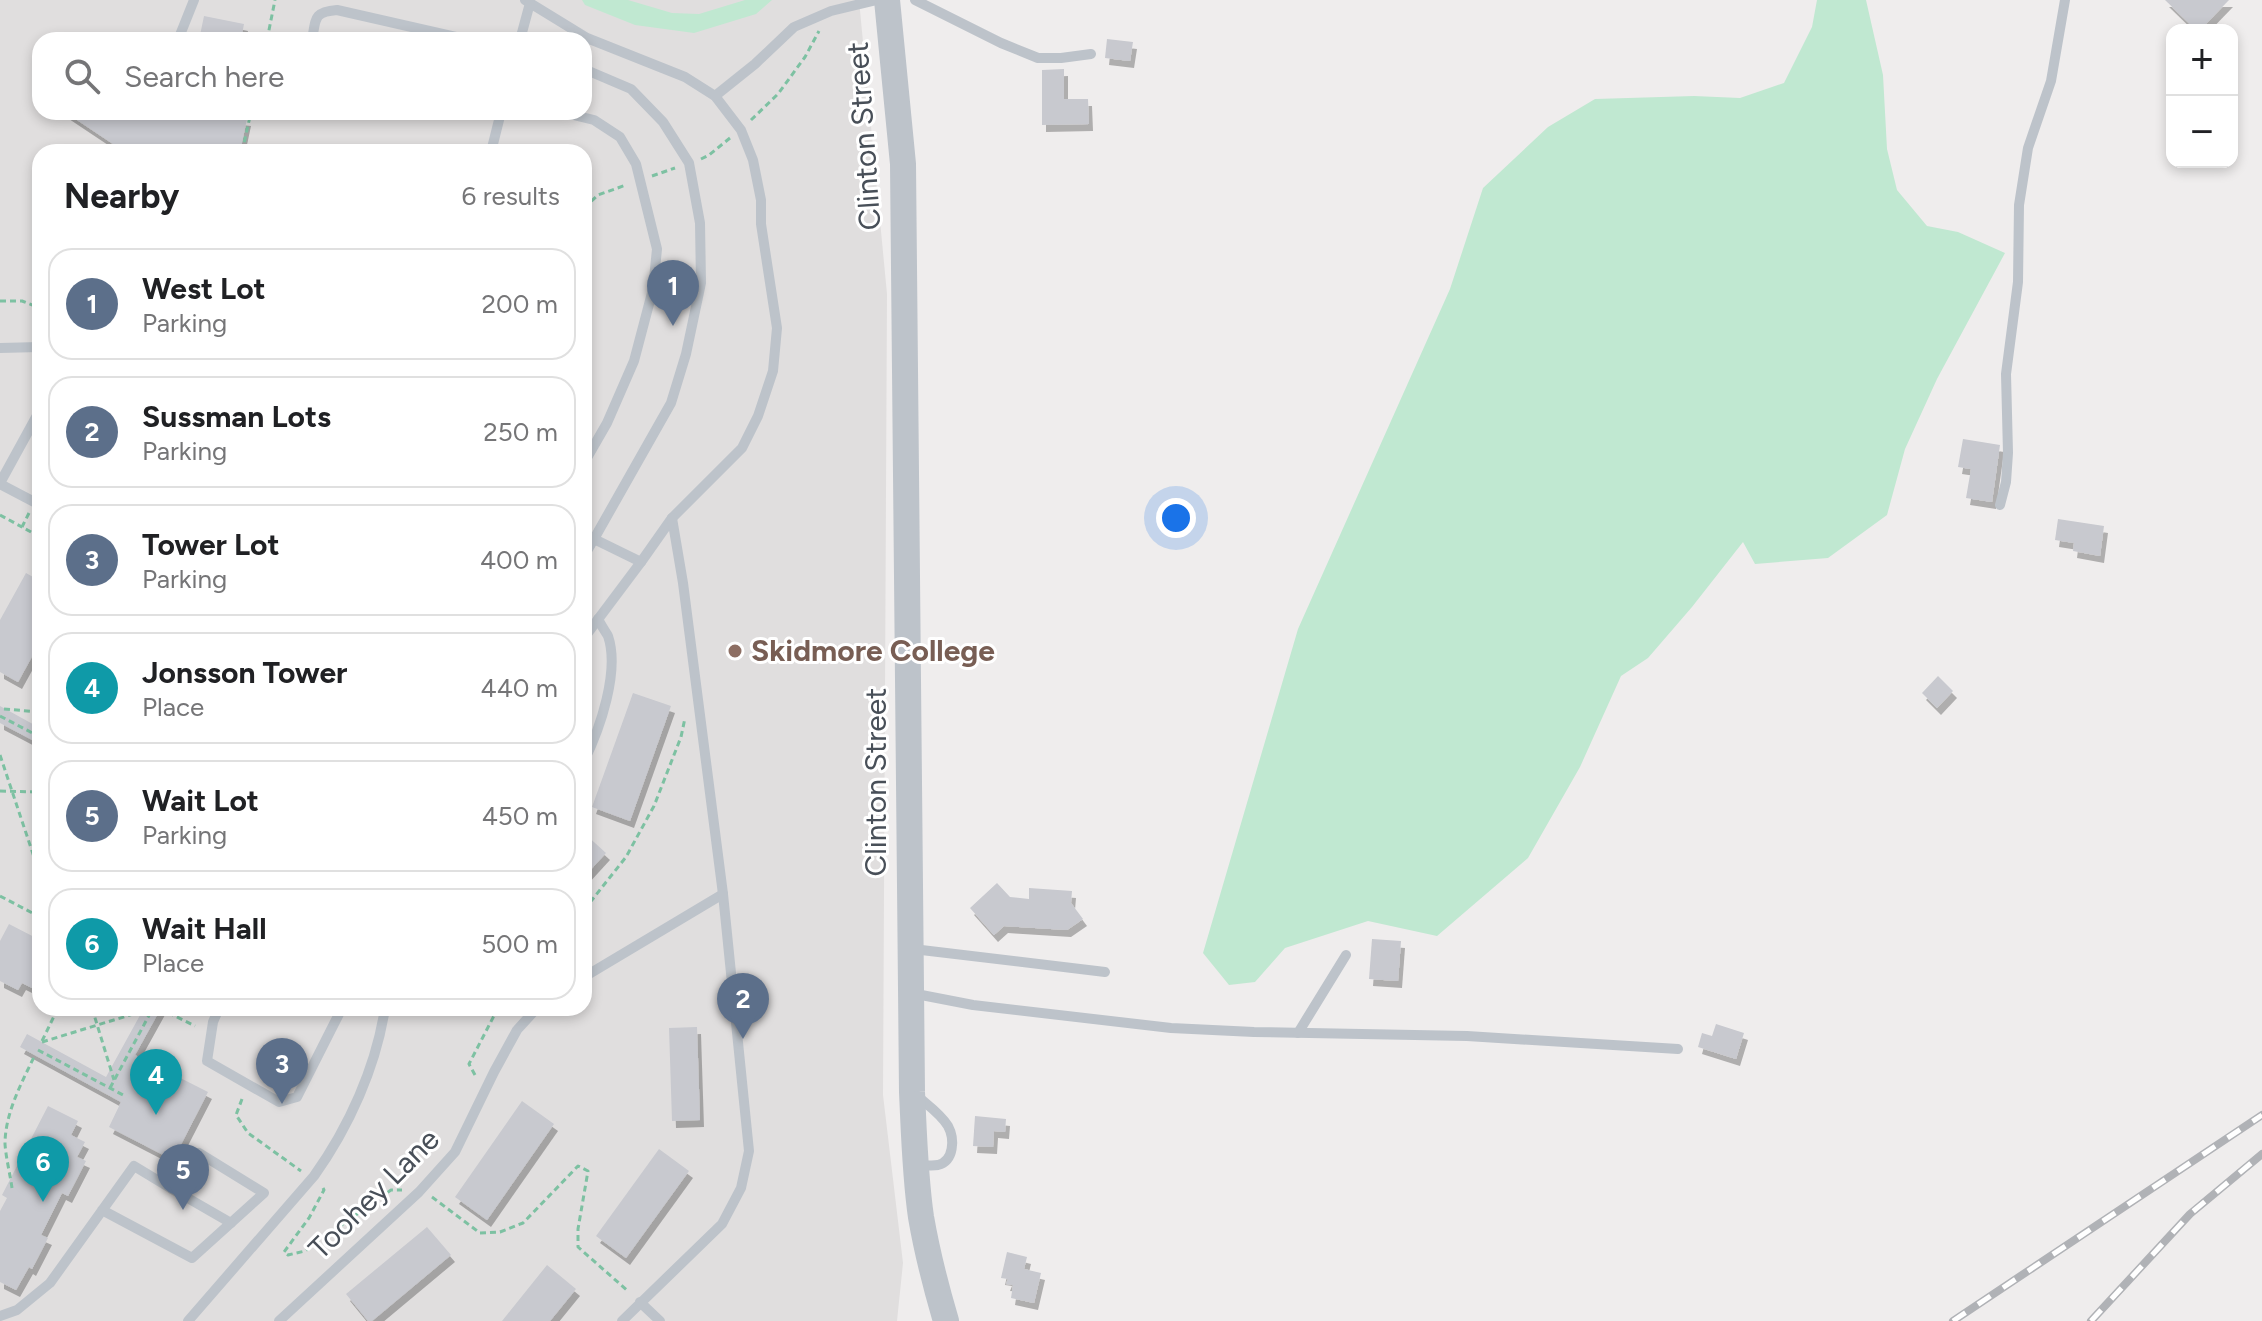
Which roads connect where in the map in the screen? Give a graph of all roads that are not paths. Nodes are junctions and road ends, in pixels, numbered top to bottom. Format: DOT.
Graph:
graph roads {
  1 [pos="194,0"];
  2 [pos="877,0"];
  3 [pos="887,0"];
  4 [pos="915,0"];
  5 [pos="2065,0"];
  6 [pos="527,1"];
  7 [pos="181,32"];
  8 [pos="313,32"];
  9 [pos="434,32"];
  10 [pos="521,32"];
  11 [pos="577,32"];
  12 [pos="592,40"];
  13 [pos="1091,54"];
  14 [pos="592,72"];
  15 [pos="715,96"];
  16 [pos="499,120"];
  17 [pos="592,120"];
  18 [pos="493,144"];
  19 [pos="32,347"];
  20 [pos="0,348"];
  21 [pos="32,425"];
  22 [pos="592,449"];
  23 [pos="0,483"];
  24 [pos="32,501"];
  25 [pos="2000,505"];
  26 [pos="672,518"];
  27 [pos="594,539"];
  28 [pos="592,542"];
  29 [pos="641,562"];
  30 [pos="598,619"];
  31 [pos="592,627"];
  32 [pos="592,745"];
  33 [pos="723,894"];
  34 [pos="910,949"];
  35 [pos="1346,955"];
  36 [pos="592,972"];
  37 [pos="1105,972"];
  38 [pos="910,992"];
  39 [pos="216,1016"];
  40 [pos="338,1016"];
  41 [pos="384,1016"];
  42 [pos="530,1016"];
  43 [pos="1298,1033"];
  44 [pos="1678,1049"];
  45 [pos="912,1092"];
  46 [pos="916,1165"];
  47 [pos="172,1189"];
  48 [pos="102,1210"];
  49 [pos="231,1223"];
  50 [pos="640,1302"];
  51 [pos="0,1316"];
  52 [pos="941,1316"];
  53 [pos="188,1321"];
  54 [pos="279,1321"];
  55 [pos="622,1321"];
  56 [pos="660,1321"];
  1 -- 7 [label="lane"];
  2 -- 15 [label="lane"];
  3 -- 34 [label="street, Clinton Street"];
  4 -- 13 [label="lane"];
  5 -- 25 [label="lane"];
  6 -- 10 [label="lane"];
  6 -- 11 [label="lane"];
  8 -- 9 [label="lane"];
  12 -- 15 [label="lane"];
  14 -- 27 [label="lane"];
  15 -- 26 [label="lane"];
  16 -- 18 [label="lane"];
  17 -- 22 [label="lane"];
  19 -- 20 [label="lane"];
  21 -- 23 [label="lane"];
  23 -- 24 [label="lane"];
  26 -- 29 [label="lane"];
  26 -- 33 [label="lane"];
  27 -- 28 [label="lane"];
  27 -- 29 [label="lane"];
  29 -- 30 [label="lane"];
  30 -- 31 [label="lane"];
  30 -- 32 [label="lane"];
  33 -- 36 [label="lane"];
  33 -- 50 [label="lane"];
  34 -- 37 [label="lane"];
  34 -- 38 [label="street, Clinton Street"];
  35 -- 43 [label="lane"];
  38 -- 43 [label="lane"];
  38 -- 45 [label="street, Clinton Street"];
  39 -- 40 [label="lane"];
  41 -- 53 [label="lane"];
  42 -- 54 [label="lane, Toohey Lane"];
  43 -- 44 [label="lane"];
  45 -- 46 [label="street, Clinton Street"];
  45 -- 46 [label="lane"];
  46 -- 52 [label="street, Clinton Street"];
  47 -- 48 [label="lane"];
  47 -- 49 [label="lane"];
  47 -- 49 [label="lane"];
  48 -- 49 [label="lane"];
  48 -- 51 [label="lane"];
  50 -- 55 [label="lane"];
  50 -- 56 [label="lane"];
}
